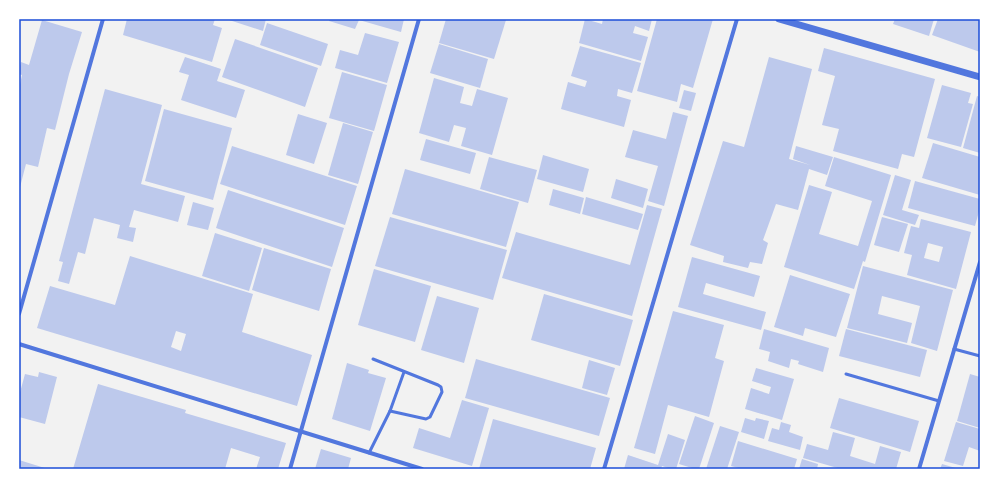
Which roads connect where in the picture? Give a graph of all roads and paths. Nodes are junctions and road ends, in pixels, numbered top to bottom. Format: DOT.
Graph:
graph roads {
  1 [pos="103,19"];
  2 [pos="419,19"];
  3 [pos="737,19"];
  4 [pos="779,19"];
  5 [pos="980,78"];
  6 [pos="980,262"];
  7 [pos="19,314"];
  8 [pos="19,344"];
  9 [pos="954,349"];
  10 [pos="980,356"];
  11 [pos="373,359"];
  12 [pos="404,372"];
  13 [pos="846,374"];
  14 [pos="939,401"];
  15 [pos="390,411"];
  16 [pos="300,432"];
  17 [pos="369,453"];
  18 [pos="290,469"];
  19 [pos="422,469"];
  20 [pos="604,469"];
  21 [pos="919,469"];
  1 -- 7 [label="street"];
  2 -- 16 [label="street"];
  3 -- 20 [label="street"];
  4 -- 5 [label="street"];
  6 -- 9 [label="street"];
  8 -- 16 [label="street"];
  9 -- 10 [label="lane"];
  9 -- 14 [label="street"];
  11 -- 12 [label="lane"];
  12 -- 15 [label="lane"];
  12 -- 15 [label="lane"];
  13 -- 14 [label="lane"];
  14 -- 21 [label="street"];
  15 -- 17 [label="lane"];
  16 -- 17 [label="street"];
  16 -- 18 [label="street"];
  17 -- 19 [label="street"];
}
